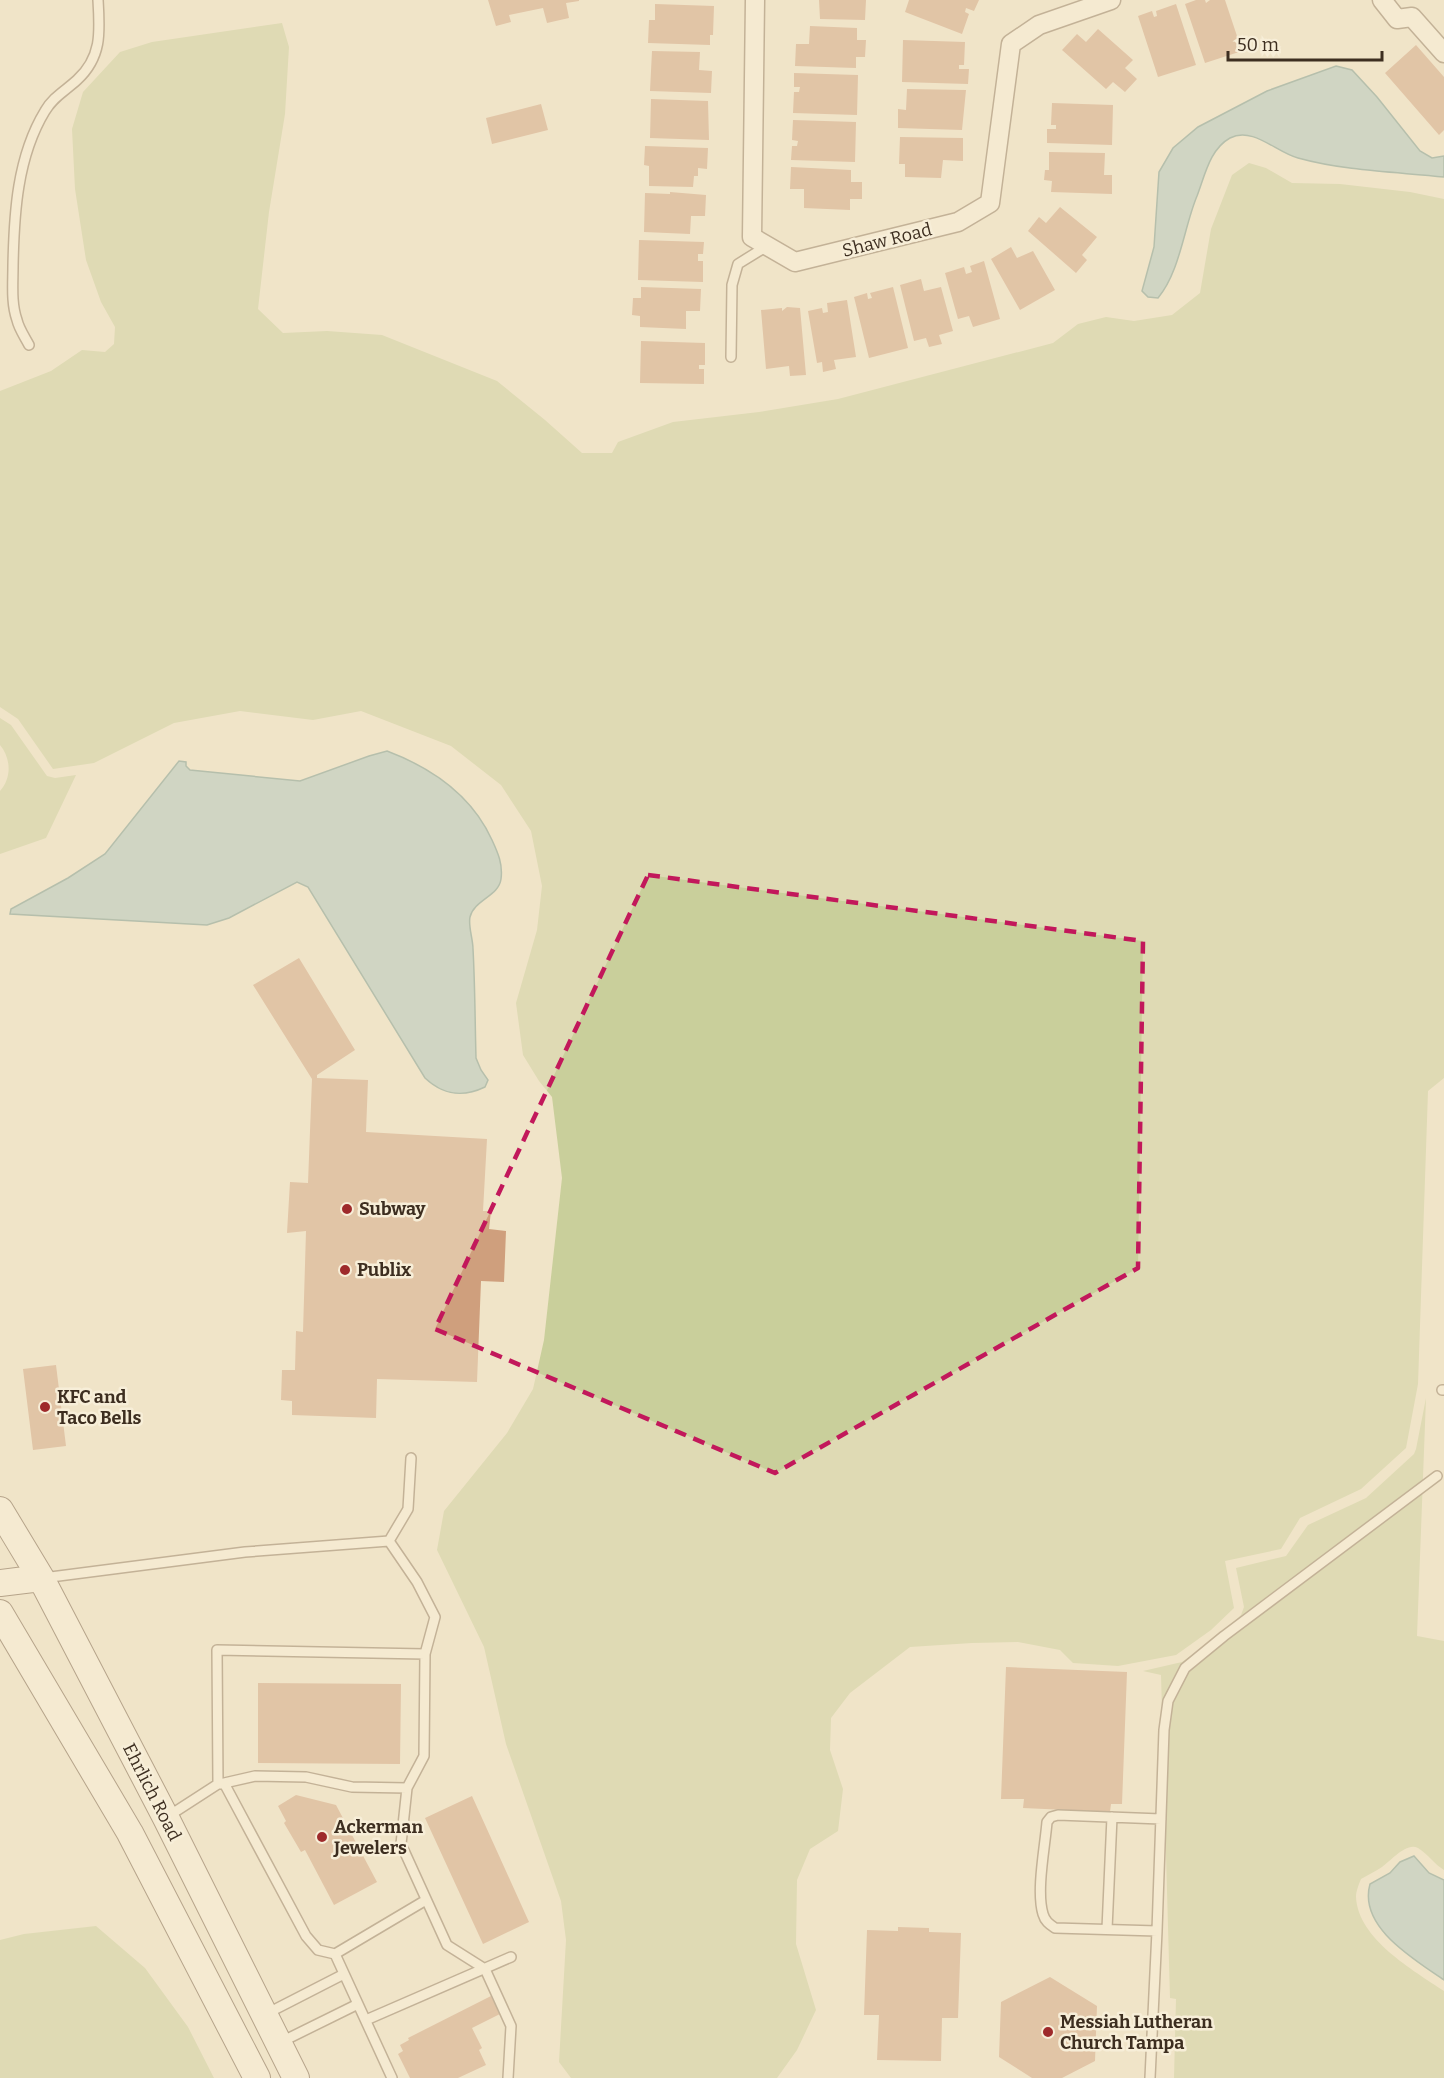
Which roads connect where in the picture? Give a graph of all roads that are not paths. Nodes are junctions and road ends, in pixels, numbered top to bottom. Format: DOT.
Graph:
graph roads {
  1 [pos="98,0"];
  2 [pos="755,0"];
  3 [pos="1111,0"];
  4 [pos="1382,0"];
  5 [pos="1444,53"];
  6 [pos="767,246"];
  7 [pos="29,345"];
  8 [pos="731,357"];
  9 [pos="411,1458"];
  10 [pos="1437,1476"];
  11 [pos="0,1510"];
  12 [pos="389,1541"];
  13 [pos="41,1578"];
  14 [pos="0,1583"];
  15 [pos="0,1613"];
  16 [pos="425,1654"];
  17 [pos="221,1784"];
  18 [pos="407,1788"];
  19 [pos="1112,1817"];
  20 [pos="166,1818"];
  21 [pos="1161,1819"];
  22 [pos="426,1900"];
  23 [pos="1107,1929"];
  24 [pos="1157,1931"];
  25 [pos="335,1954"];
  26 [pos="511,1957"];
  27 [pos="485,1969"];
  28 [pos="344,1974"];
  29 [pos="358,2004"];
  30 [pos="265,2015"];
  31 [pos="366,2020"];
  32 [pos="279,2043"];
  33 [pos="257,2078"];
  34 [pos="296,2078"];
  35 [pos="392,2078"];
  36 [pos="508,2078"];
  37 [pos="1150,2078"];
  1 -- 7 [label="lane"];
  2 -- 6 [label="street, Shaw Road"];
  3 -- 6 [label="street, Shaw Road"];
  4 -- 5 [label="street"];
  6 -- 8 [label="lane"];
  9 -- 12 [label="lane"];
  10 -- 21 [label="lane"];
  11 -- 13 [label="main road, Ehrlich Road"];
  12 -- 13 [label="lane"];
  12 -- 16 [label="lane"];
  13 -- 14 [label="main road"];
  13 -- 20 [label="main road, Ehrlich Road"];
  15 -- 33 [label="main road"];
  16 -- 17 [label="lane"];
  16 -- 18 [label="lane"];
  17 -- 18 [label="lane"];
  17 -- 20 [label="lane"];
  17 -- 25 [label="lane"];
  18 -- 22 [label="lane"];
  19 -- 21 [label="lane"];
  19 -- 23 [label="lane"];
  19 -- 23 [label="lane"];
  20 -- 30 [label="main road, Ehrlich Road"];
  21 -- 24 [label="lane"];
  22 -- 25 [label="lane"];
  22 -- 27 [label="lane"];
  23 -- 24 [label="lane"];
  24 -- 37 [label="lane"];
  25 -- 28 [label="lane"];
  26 -- 27 [label="lane"];
  27 -- 31 [label="lane"];
  27 -- 36 [label="lane"];
  28 -- 29 [label="lane"];
  28 -- 30 [label="lane"];
  29 -- 31 [label="lane"];
  29 -- 32 [label="lane"];
  30 -- 32 [label="main road, Ehrlich Road"];
  31 -- 35 [label="lane"];
  32 -- 34 [label="main road, Ehrlich Road"];
}
